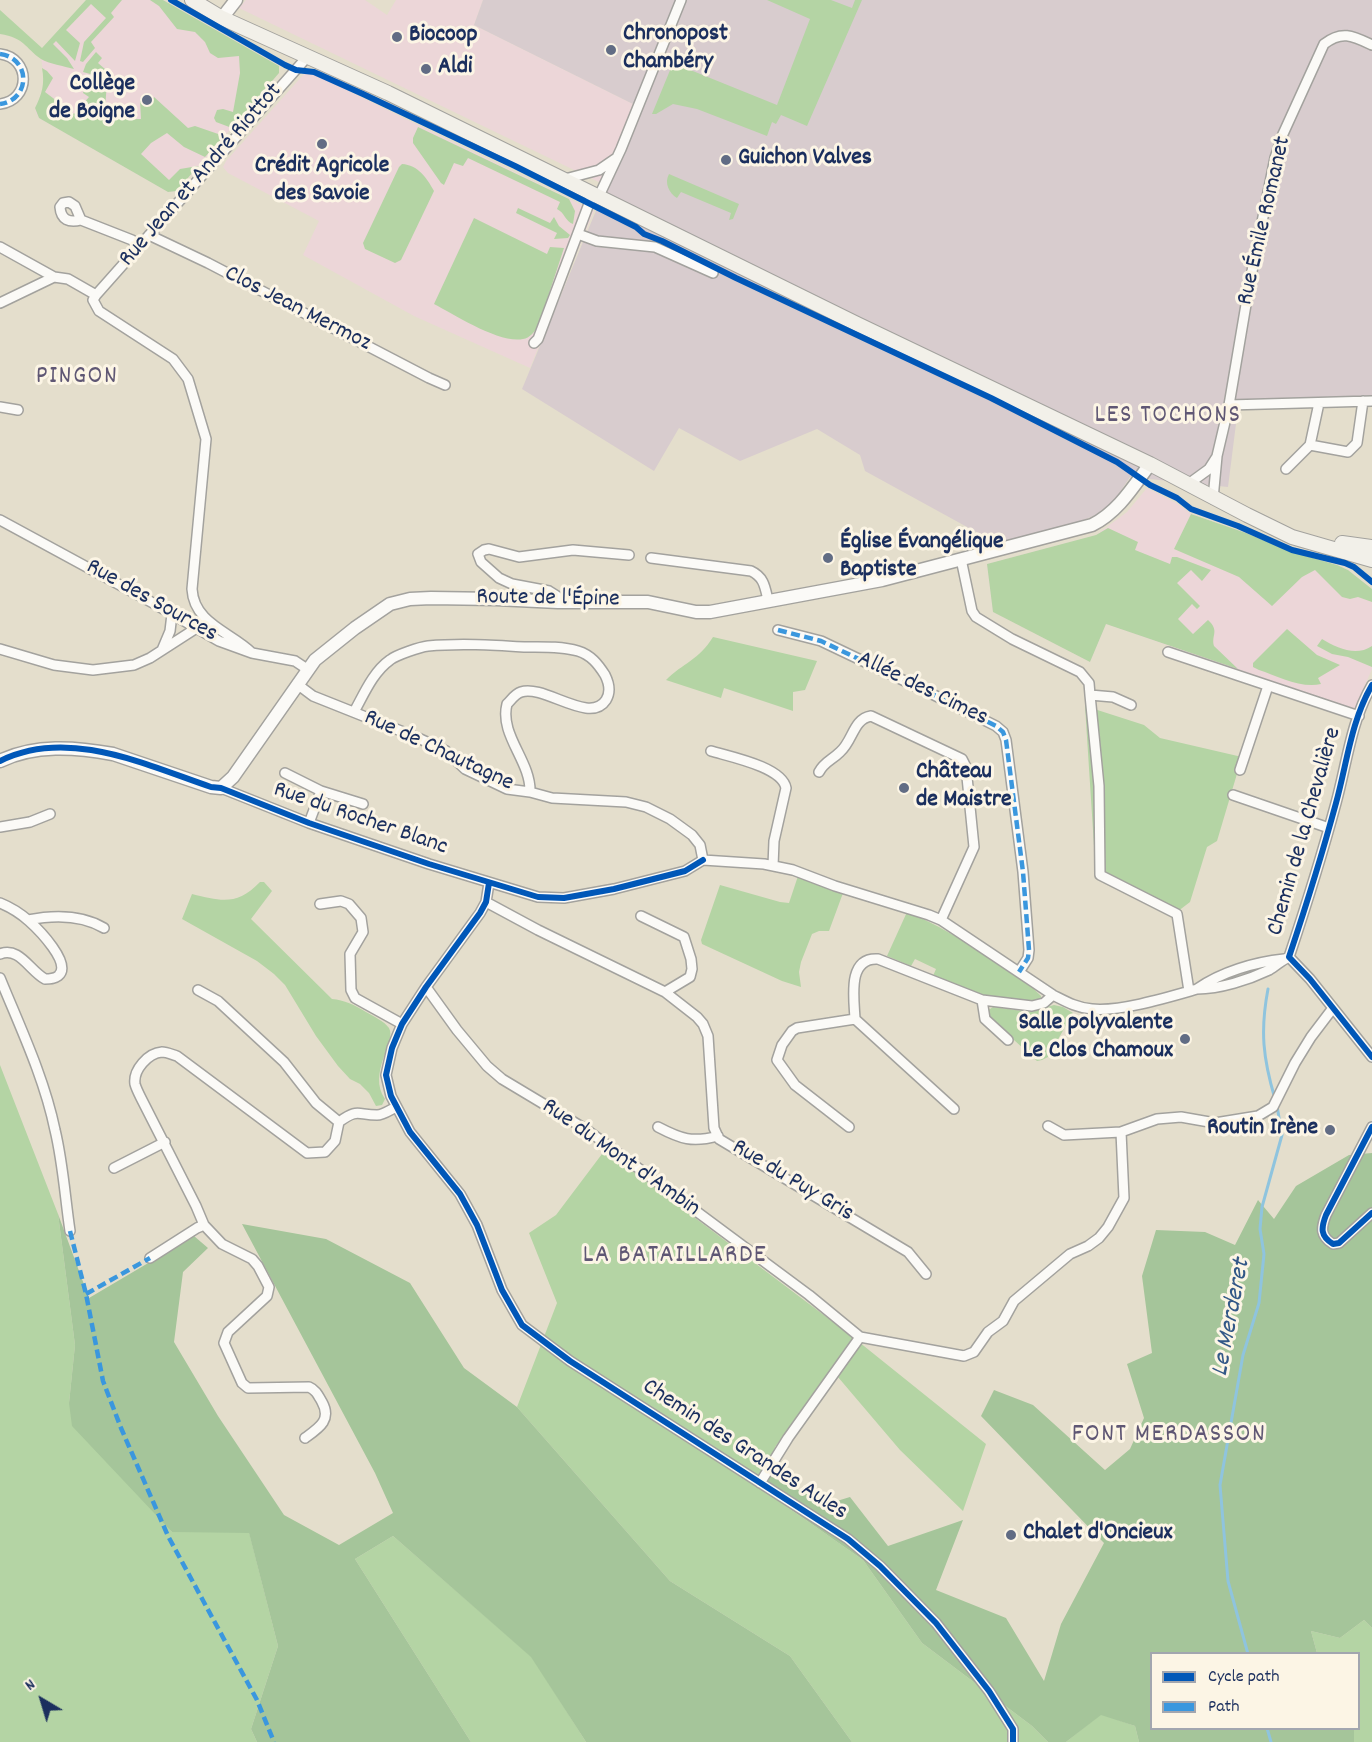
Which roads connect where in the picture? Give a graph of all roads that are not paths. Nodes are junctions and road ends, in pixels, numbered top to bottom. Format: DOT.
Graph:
graph roads {
  1 [pos="192,0"];
  2 [pos="236,0"];
  3 [pos="681,0"];
  4 [pos="222,18"];
  5 [pos="1372,45"];
  6 [pos="0,54"];
  7 [pos="308,56"];
  8 [pos="0,104"];
  9 [pos="617,158"];
  10 [pos="565,179"];
  11 [pos="596,195"];
  12 [pos="81,220"];
  13 [pos="578,234"];
  14 [pos="149,235"];
  15 [pos="0,247"];
  16 [pos="139,247"];
  17 [pos="712,273"];
  18 [pos="54,277"];
  19 [pos="96,295"];
  20 [pos="0,303"];
  21 [pos="534,343"];
  22 [pos="445,384"];
  23 [pos="1368,401"];
  24 [pos="1319,403"];
  25 [pos="1229,405"];
  26 [pos="0,407"];
  27 [pos="18,410"];
  28 [pos="1310,445"];
  29 [pos="1217,456"];
  30 [pos="1150,464"];
  31 [pos="1286,470"];
  32 [pos="1187,485"];
  33 [pos="1213,499"];
  34 [pos="1256,519"];
  35 [pos="0,520"];
  36 [pos="589,543"];
  37 [pos="1372,547"];
  38 [pos="582,551"];
  39 [pos="629,555"];
  40 [pos="651,558"];
  41 [pos="961,559"];
  42 [pos="1372,560"];
  43 [pos="768,600"];
  44 [pos="558,603"];
  45 [pos="171,614"];
  46 [pos="195,629"];
  47 [pos="778,630"];
  48 [pos="0,649"];
  49 [pos="162,650"];
  50 [pos="1168,652"];
  51 [pos="252,653"];
  52 [pos="307,669"];
  53 [pos="297,684"];
  54 [pos="1372,685"];
  55 [pos="1269,686"];
  56 [pos="1090,695"];
  57 [pos="1131,705"];
  58 [pos="354,712"];
  59 [pos="1359,716"];
  60 [pos="711,751"];
  61 [pos="0,761"];
  62 [pos="1240,770"];
  63 [pos="819,772"];
  64 [pos="285,773"];
  65 [pos="221,788"];
  66 [pos="321,791"];
  67 [pos="530,792"];
  68 [pos="1233,795"];
  69 [pos="363,804"];
  70 [pos="50,814"];
  71 [pos="309,823"];
  72 [pos="0,827"];
  73 [pos="1329,828"];
  74 [pos="703,860"];
  75 [pos="773,866"];
  76 [pos="489,883"];
  77 [pos="486,902"];
  78 [pos="0,903"];
  79 [pos="320,904"];
  80 [pos="641,916"];
  81 [pos="28,920"];
  82 [pos="941,920"];
  83 [pos="551,926"];
  84 [pos="105,927"];
  85 [pos="538,930"];
  86 [pos="0,954"];
  87 [pos="1287,958"];
  88 [pos="1019,972"];
  89 [pos="0,978"];
  90 [pos="426,987"];
  91 [pos="198,990"];
  92 [pos="1193,990"];
  93 [pos="665,992"];
  94 [pos="1053,995"];
  95 [pos="982,1000"];
  96 [pos="1333,1008"];
  97 [pos="855,1019"];
  98 [pos="402,1024"];
  99 [pos="1008,1040"];
  100 [pos="1372,1057"];
  101 [pos="396,1107"];
  102 [pos="954,1109"];
  103 [pos="339,1122"];
  104 [pos="1048,1126"];
  105 [pos="658,1127"];
  106 [pos="849,1127"];
  107 [pos="1372,1127"];
  108 [pos="1121,1132"];
  109 [pos="718,1136"];
  110 [pos="165,1142"];
  111 [pos="114,1168"];
  112 [pos="1372,1213"];
  113 [pos="204,1225"];
  114 [pos="70,1231"];
  115 [pos="150,1258"];
  116 [pos="926,1274"];
  117 [pos="860,1337"];
  118 [pos="305,1438"];
  119 [pos="760,1483"];
  120 [pos="1013,1742"];
  1 -- 4 [label="main road"];
  2 -- 4 [label="street"];
  3 -- 9 [label="street"];
  4 -- 7 [label="main road"];
  5 -- 25 [label="street, Rue Émile Romanet"];
  6 -- 8 [label="street"];
  7 -- 10 [label="main road"];
  7 -- 14 [label="street, Rue Jean et André Riottot"];
  9 -- 10 [label="street"];
  9 -- 11 [label="street"];
  10 -- 11 [label="main road"];
  11 -- 13 [label="street"];
  11 -- 30 [label="main road"];
  12 -- 16 [label="street"];
  13 -- 17 [label="street"];
  13 -- 21 [label="street"];
  14 -- 16 [label="street, Rue Jean et André Riottot"];
  14 -- 22 [label="street, Clos Jean Mermoz"];
  15 -- 18 [label="street"];
  16 -- 19 [label="street, Rue Jean et André Riottot"];
  18 -- 19 [label="street"];
  18 -- 20 [label="street"];
  19 -- 51 [label="street"];
  23 -- 24 [label="street"];
  23 -- 28 [label="street"];
  24 -- 25 [label="street"];
  24 -- 28 [label="street"];
  25 -- 29 [label="street, Rue Émile Romanet"];
  26 -- 27 [label="street"];
  28 -- 31 [label="street"];
  29 -- 32 [label="street, Rue Émile Romanet"];
  29 -- 33 [label="street, Rue Émile Romanet"];
  30 -- 32 [label="main road"];
  30 -- 41 [label="street, Route de l'Épine"];
  32 -- 33 [label="main road"];
  33 -- 34 [label="main road"];
  34 -- 37 [label="main road"];
  34 -- 42 [label="main road"];
  35 -- 45 [label="street, Rue des Sources"];
  36 -- 38 [label="street"];
  38 -- 39 [label="street"];
  38 -- 44 [label="street"];
  40 -- 43 [label="street"];
  41 -- 43 [label="street, Route de l'Épine"];
  41 -- 56 [label="street"];
  43 -- 44 [label="street, Route de l'Épine"];
  44 -- 52 [label="street, Route de l'Épine"];
  45 -- 46 [label="street, Rue des Sources"];
  45 -- 49 [label="street"];
  46 -- 49 [label="street"];
  46 -- 51 [label="street, Rue des Sources"];
  47 -- 88 [label="street, Allée des Cimes"];
  48 -- 49 [label="street"];
  50 -- 55 [label="street"];
  51 -- 52 [label="street, Rue des Sources"];
  52 -- 53 [label="street, Route de l'Épine"];
  53 -- 58 [label="street, Rue de Chautagne"];
  53 -- 65 [label="street, Route de l'Épine"];
  54 -- 59 [label="street, Chemin de la Chevalière"];
  55 -- 59 [label="street"];
  55 -- 62 [label="street"];
  56 -- 57 [label="street"];
  56 -- 92 [label="street"];
  58 -- 67 [label="street, Rue de Chautagne"];
  58 -- 67 [label="street"];
  59 -- 73 [label="street, Chemin de la Chevalière"];
  60 -- 75 [label="street"];
  61 -- 65 [label="street"];
  63 -- 82 [label="street"];
  64 -- 66 [label="street"];
  65 -- 71 [label="street, Rue du Rocher Blanc"];
  66 -- 69 [label="street"];
  66 -- 71 [label="street"];
  67 -- 74 [label="street, Rue de Chautagne"];
  68 -- 73 [label="street"];
  70 -- 72 [label="street"];
  71 -- 76 [label="street, Rue du Rocher Blanc"];
  73 -- 87 [label="street, Chemin de la Chevalière"];
  74 -- 75 [label="street"];
  74 -- 76 [label="street, Rue du Rocher Blanc"];
  75 -- 82 [label="street"];
  76 -- 77 [label="street"];
  77 -- 85 [label="street, Rue du Puy Gris"];
  77 -- 90 [label="street, Chemin des Grandes Aules"];
  78 -- 81 [label="street"];
  79 -- 98 [label="street"];
  80 -- 93 [label="street"];
  81 -- 84 [label="street"];
  81 -- 86 [label="street"];
  82 -- 88 [label="street"];
  83 -- 85 [label="street"];
  85 -- 93 [label="street, Rue du Puy Gris"];
  87 -- 92 [label="street"];
  87 -- 96 [label="street"];
  88 -- 94 [label="street"];
  89 -- 114 [label="street"];
  90 -- 98 [label="street, Chemin des Grandes Aules"];
  90 -- 117 [label="street, Rue du Mont d'Ambin"];
  91 -- 103 [label="street"];
  92 -- 94 [label="street"];
  93 -- 109 [label="street, Rue du Puy Gris"];
  94 -- 95 [label="street"];
  95 -- 97 [label="street"];
  95 -- 99 [label="street"];
  96 -- 100 [label="street"];
  96 -- 108 [label="street"];
  97 -- 102 [label="street"];
  97 -- 106 [label="street"];
  98 -- 101 [label="street, Chemin des Grandes Aules"];
  101 -- 103 [label="street"];
  101 -- 119 [label="street, Chemin des Grandes Aules"];
  103 -- 110 [label="street"];
  104 -- 108 [label="street"];
  105 -- 109 [label="street"];
  107 -- 112 [label="street"];
  108 -- 117 [label="street"];
  109 -- 116 [label="street, Rue du Puy Gris"];
  110 -- 111 [label="street"];
  110 -- 113 [label="street"];
  113 -- 115 [label="street"];
  113 -- 118 [label="street"];
  117 -- 119 [label="street"];
  119 -- 120 [label="street, Chemin des Grandes Aules"];
}
